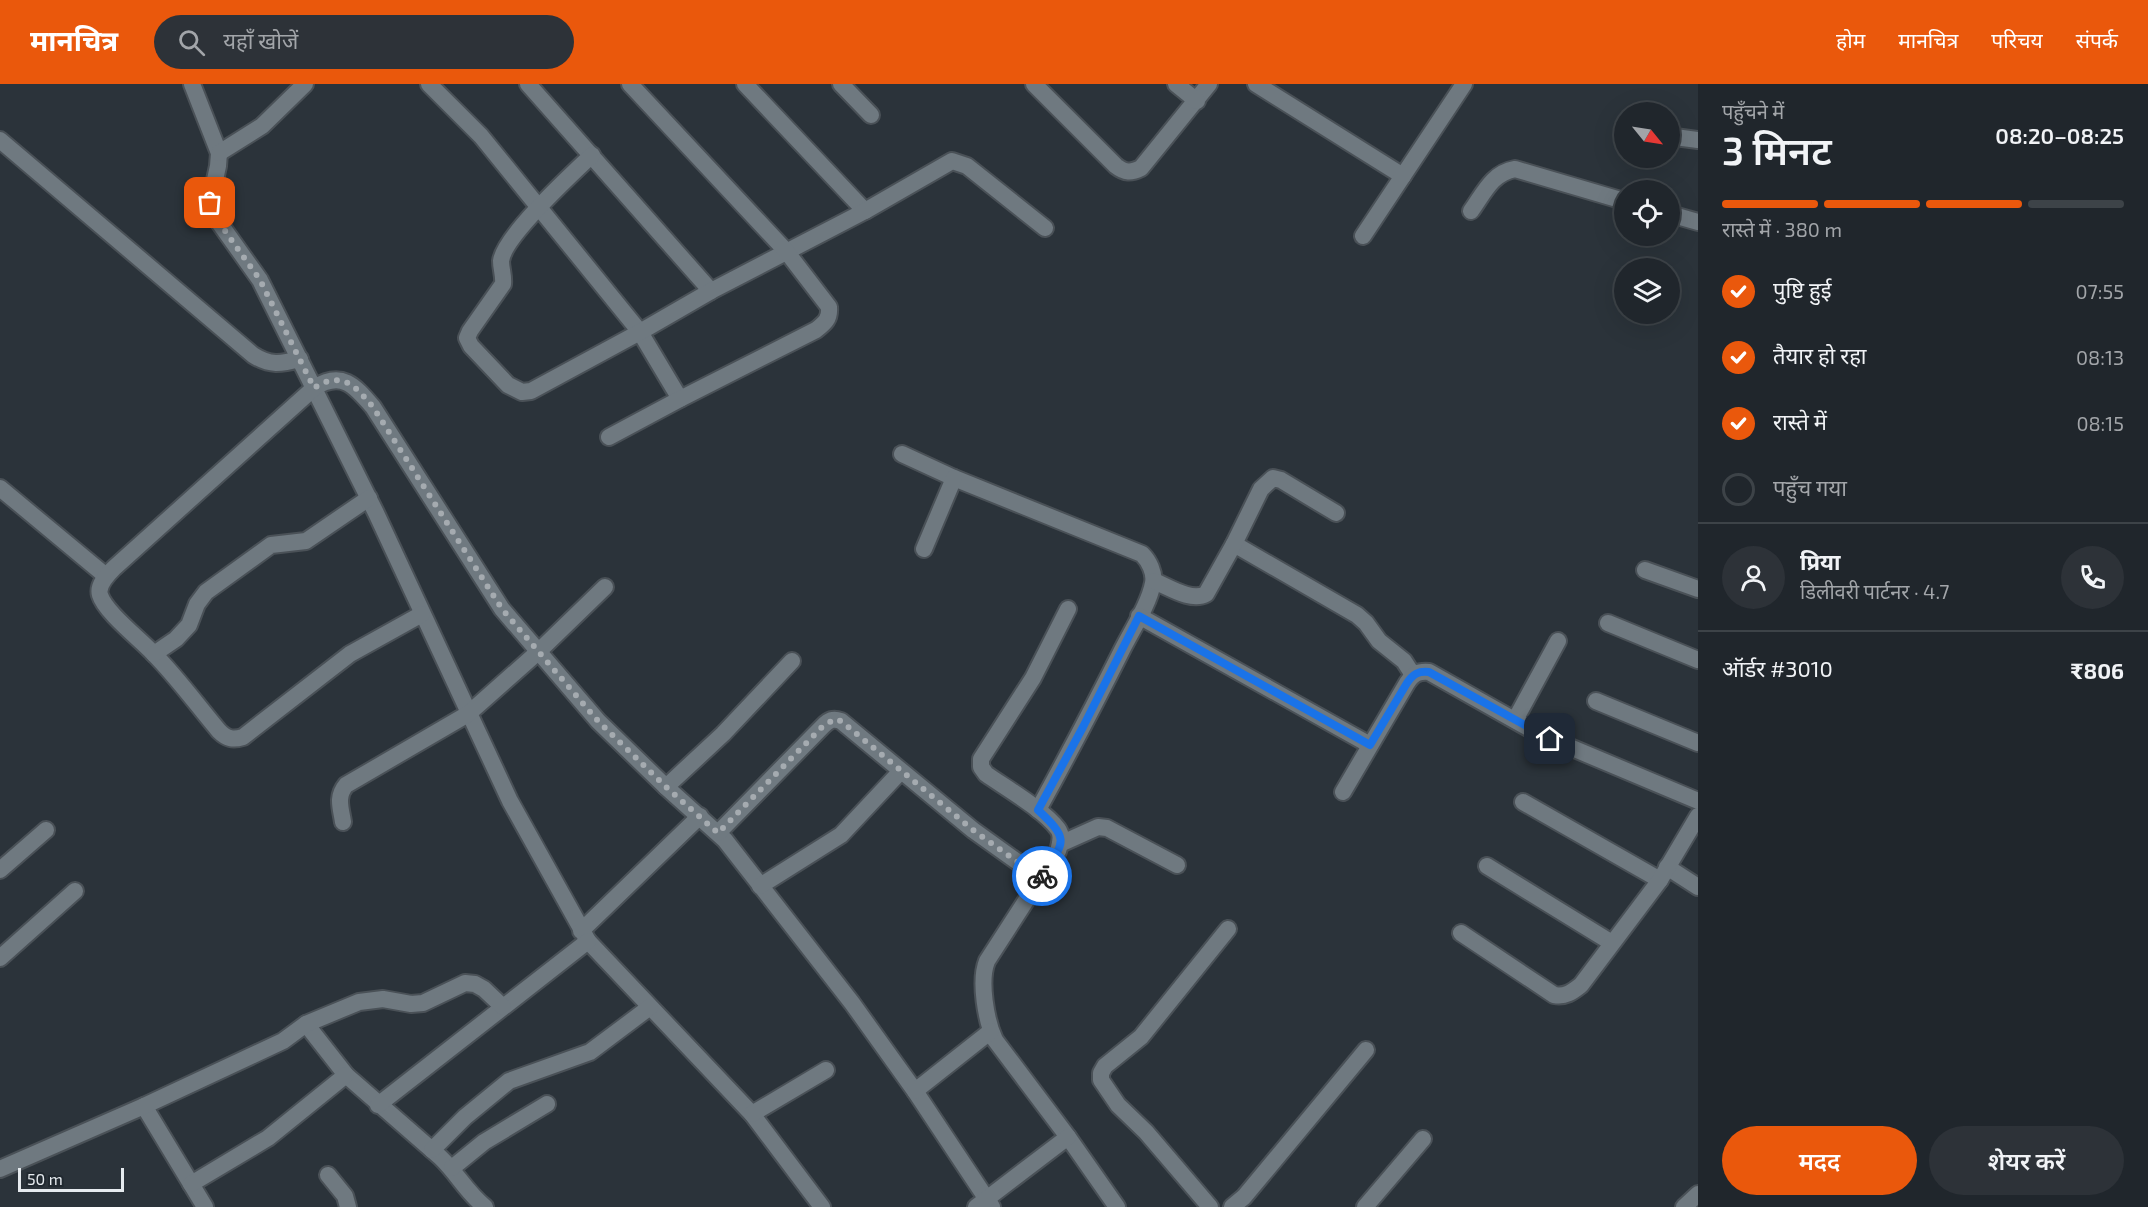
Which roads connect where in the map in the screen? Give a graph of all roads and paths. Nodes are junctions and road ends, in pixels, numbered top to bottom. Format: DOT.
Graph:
graph roads {
  1 [pos="192,84"];
  2 [pos="305,84"];
  3 [pos="429,84"];
  4 [pos="528,84"];
  5 [pos="630,84"];
  6 [pos="745,84"];
  7 [pos="841,84"];
  8 [pos="1034,84"];
  9 [pos="1176,84"];
  10 [pos="1209,84"];
  11 [pos="1256,84"];
  12 [pos="1464,84"];
  13 [pos="1197,101"];
  14 [pos="871,115"];
  15 [pos="1680,138"];
  16 [pos="0,140"];
  17 [pos="1698,140"];
  18 [pos="219,153"];
  19 [pos="592,155"];
  20 [pos="1403,176"];
  21 [pos="1614,198"];
  22 [pos="538,207"];
  23 [pos="865,211"];
  24 [pos="1471,211"];
  25 [pos="1680,217"];
  26 [pos="1698,222"];
  27 [pos="1045,228"];
  28 [pos="1363,236"];
  29 [pos="786,251"];
  30 [pos="711,291"];
  31 [pos="640,332"];
  32 [pos="300,359"];
  33 [pos="314,388"];
  34 [pos="680,399"];
  35 [pos="609,437"];
  36 [pos="902,454"];
  37 [pos="954,478"];
  38 [pos="0,488"];
  39 [pos="369,498"];
  40 [pos="1336,513"];
  41 [pos="1234,544"];
  42 [pos="924,549"];
  43 [pos="1645,570"];
  44 [pos="106,576"];
  45 [pos="1154,580"];
  46 [pos="605,587"];
  47 [pos="1698,589"];
  48 [pos="1068,609"];
  49 [pos="422,614"];
  50 [pos="1139,616"];
  51 [pos="1608,623"];
  52 [pos="1558,641"];
  53 [pos="538,652"];
  54 [pos="154,654"];
  55 [pos="1698,660"];
  56 [pos="792,661"];
  57 [pos="1413,675"];
  58 [pos="1596,701"];
  59 [pos="468,714"];
  60 [pos="1515,720"];
  61 [pos="1698,743"];
  62 [pos="1370,745"];
  63 [pos="901,771"];
  64 [pos="666,787"];
  65 [pos="1343,792"];
  66 [pos="1698,801"];
  67 [pos="1523,802"];
  68 [pos="1038,810"];
  69 [pos="700,816"];
  70 [pos="1698,816"];
  71 [pos="343,822"];
  72 [pos="46,830"];
  73 [pos="718,833"];
  74 [pos="1060,844"];
  75 [pos="1177,865"];
  76 [pos="1487,866"];
  77 [pos="0,870"];
  78 [pos="1663,873"];
  79 [pos="1040,878"];
  80 [pos="760,886"];
  81 [pos="1698,887"];
  82 [pos="75,891"];
  83 [pos="1228,929"];
  84 [pos="1461,933"];
  85 [pos="584,936"];
  86 [pos="1612,943"];
  87 [pos="0,958"];
  88 [pos="503,1007"];
  89 [pos="650,1007"];
  90 [pos="306,1024"];
  91 [pos="991,1031"];
  92 [pos="1366,1050"];
  93 [pos="826,1070"];
  94 [pos="345,1075"];
  95 [pos="915,1091"];
  96 [pos="547,1104"];
  97 [pos="378,1105"];
  98 [pos="144,1106"];
  99 [pos="752,1114"];
  100 [pos="1068,1137"];
  101 [pos="1423,1139"];
  102 [pos="432,1150"];
  103 [pos="452,1168"];
  104 [pos="0,1169"];
  105 [pos="328,1175"];
  106 [pos="191,1184"];
  107 [pos="1698,1194"];
  108 [pos="474,1204"];
  109 [pos="1200,1204"];
  110 [pos="985,1205"];
  111 [pos="205,1207"];
  112 [pos="348,1207"];
  113 [pos="822,1207"];
  114 [pos="1117,1207"];
  115 [pos="1232,1207"];
  116 [pos="1365,1207"];
  117 [pos="1684,1207"];
  1 -- 18 [label="street"];
  2 -- 18 [label="street"];
  3 -- 22 [label="street"];
  4 -- 19 [label="street"];
  5 -- 29 [label="street"];
  6 -- 23 [label="street"];
  7 -- 14 [label="street"];
  8 -- 13 [label="street"];
  9 -- 13 [label="street"];
  10 -- 13 [label="street"];
  11 -- 20 [label="street"];
  12 -- 20 [label="street"];
  15 -- 17 [label="street"];
  16 -- 32 [label="street"];
  18 -- 32 [label="street"];
  19 -- 22 [label="street"];
  19 -- 30 [label="street"];
  20 -- 28 [label="street"];
  21 -- 24 [label="street"];
  22 -- 31 [label="street"];
  22 -- 31 [label="street"];
  23 -- 27 [label="street"];
  23 -- 29 [label="street"];
  25 -- 26 [label="street"];
  29 -- 30 [label="street"];
  29 -- 34 [label="street"];
  30 -- 31 [label="street"];
  31 -- 34 [label="street"];
  32 -- 33 [label="street"];
  33 -- 39 [label="street"];
  33 -- 44 [label="street"];
  33 -- 53 [label="street"];
  34 -- 35 [label="street"];
  36 -- 37 [label="street"];
  37 -- 42 [label="street"];
  37 -- 45 [label="street"];
  38 -- 44 [label="street"];
  39 -- 49 [label="street"];
  39 -- 54 [label="street"];
  40 -- 41 [label="street"];
  41 -- 45 [label="street"];
  41 -- 57 [label="street"];
  43 -- 47 [label="street"];
  44 -- 54 [label="street"];
  45 -- 50 [label="street"];
  46 -- 53 [label="street"];
  48 -- 68 [label="street"];
  49 -- 54 [label="street"];
  49 -- 59 [label="street"];
  50 -- 62 [label="street"];
  50 -- 68 [label="street"];
  51 -- 55 [label="street"];
  52 -- 60 [label="street"];
  53 -- 59 [label="street"];
  53 -- 64 [label="street"];
  56 -- 64 [label="street"];
  57 -- 60 [label="street"];
  57 -- 62 [label="street"];
  58 -- 61 [label="street"];
  59 -- 71 [label="street"];
  59 -- 85 [label="street"];
  60 -- 66 [label="street"];
  62 -- 65 [label="street"];
  63 -- 73 [label="street"];
  63 -- 79 [label="street"];
  63 -- 80 [label="street"];
  64 -- 69 [label="street"];
  67 -- 78 [label="street"];
  68 -- 74 [label="street"];
  69 -- 73 [label="street"];
  69 -- 85 [label="street"];
  70 -- 78 [label="street"];
  72 -- 77 [label="street"];
  73 -- 80 [label="street"];
  74 -- 75 [label="street"];
  74 -- 79 [label="street"];
  76 -- 86 [label="street"];
  78 -- 81 [label="street"];
  78 -- 86 [label="street"];
  79 -- 91 [label="street"];
  80 -- 95 [label="street"];
  82 -- 87 [label="street"];
  83 -- 109 [label="street"];
  84 -- 86 [label="street"];
  85 -- 88 [label="street"];
  85 -- 89 [label="street"];
  88 -- 90 [label="street"];
  88 -- 97 [label="street"];
  89 -- 99 [label="street"];
  89 -- 102 [label="street"];
  90 -- 94 [label="street"];
  90 -- 98 [label="street"];
  91 -- 95 [label="street"];
  91 -- 100 [label="street"];
  92 -- 115 [label="street"];
  93 -- 99 [label="street"];
  94 -- 97 [label="street"];
  94 -- 106 [label="street"];
  95 -- 110 [label="street"];
  96 -- 103 [label="street"];
  97 -- 102 [label="street"];
  98 -- 104 [label="street"];
  98 -- 106 [label="street"];
  99 -- 113 [label="street"];
  100 -- 110 [label="street"];
  100 -- 114 [label="street"];
  101 -- 116 [label="street"];
  102 -- 103 [label="street"];
  103 -- 108 [label="street"];
  105 -- 112 [label="street"];
  106 -- 111 [label="street"];
  107 -- 117 [label="street"];
}
